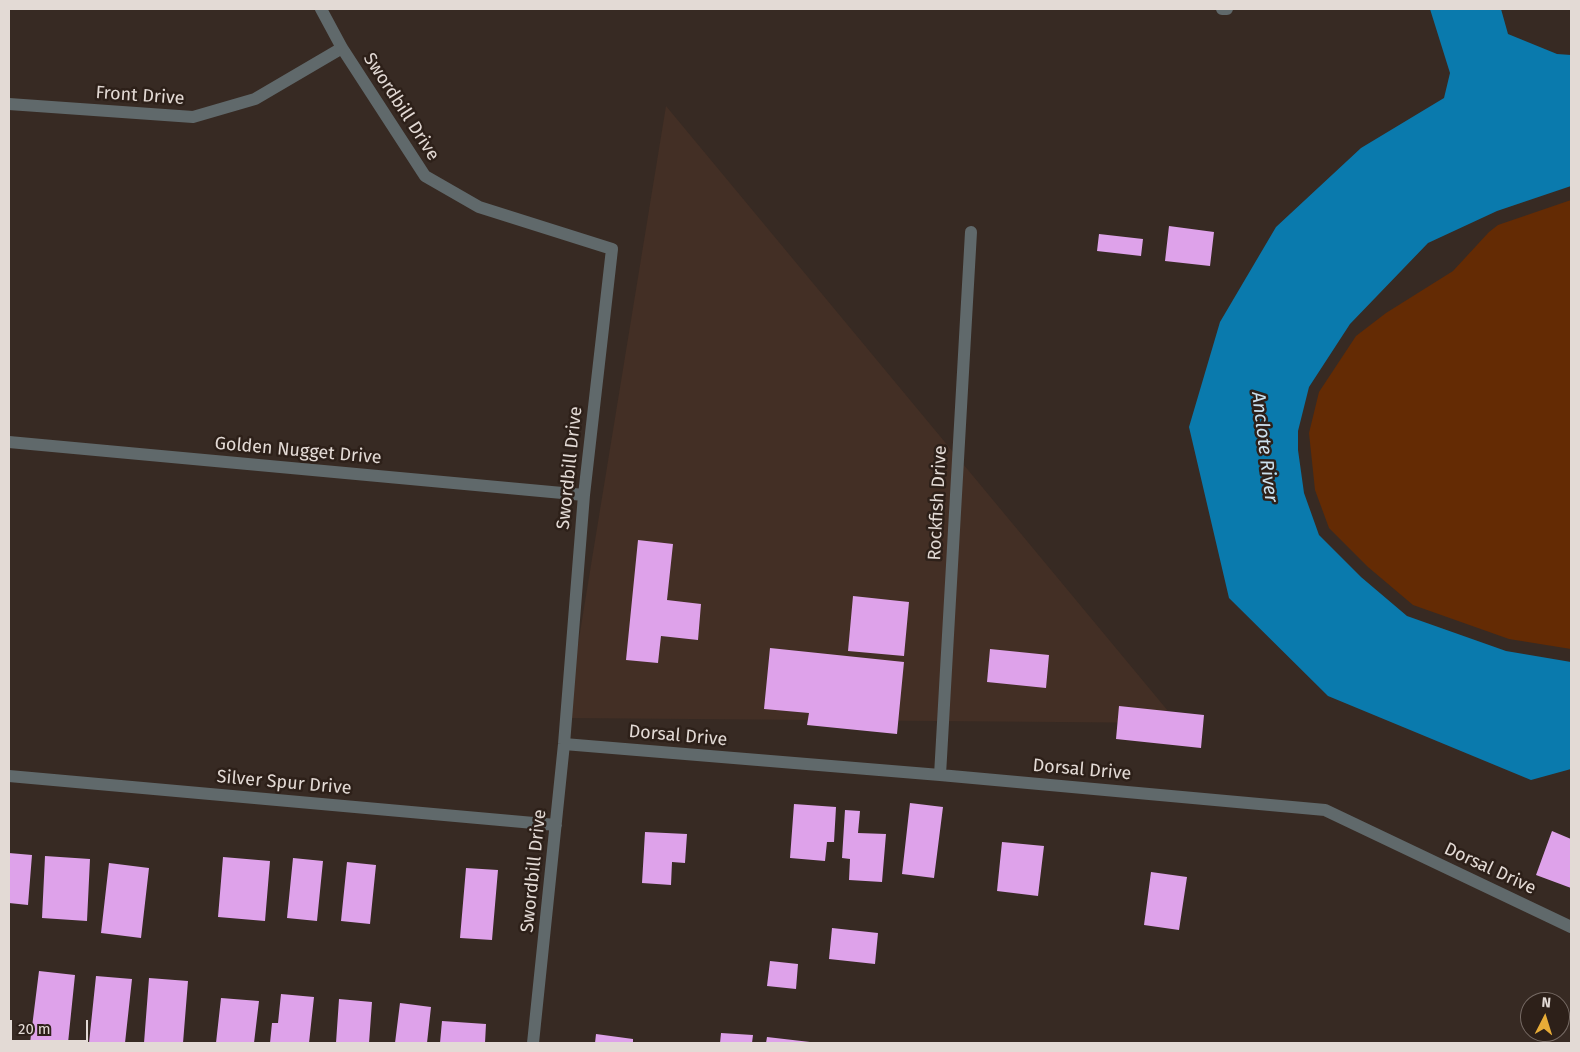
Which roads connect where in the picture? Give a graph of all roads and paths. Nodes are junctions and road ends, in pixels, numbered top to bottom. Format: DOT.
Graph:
graph roads {
  1 [pos="321,9"];
  2 [pos="1222,9"];
  3 [pos="1227,9"];
  4 [pos="342,48"];
  5 [pos="9,104"];
  6 [pos="971,232"];
  7 [pos="9,442"];
  8 [pos="584,495"];
  9 [pos="564,744"];
  10 [pos="940,775"];
  11 [pos="9,776"];
  12 [pos="556,825"];
  13 [pos="1571,927"];
  14 [pos="534,1043"];
  1 -- 4 [label="street"];
  2 -- 3 [label="street"];
  4 -- 5 [label="street, Front Drive"];
  4 -- 8 [label="street, Swordbill Drive"];
  6 -- 10 [label="street, Rockfish Drive"];
  7 -- 8 [label="street, Golden Nugget Drive"];
  8 -- 9 [label="street, Swordbill Drive"];
  9 -- 10 [label="street, Dorsal Drive"];
  9 -- 12 [label="street, Swordbill Drive"];
  10 -- 13 [label="street, Dorsal Drive"];
  11 -- 12 [label="street, Silver Spur Drive"];
  12 -- 14 [label="street, Swordbill Drive"];
}
